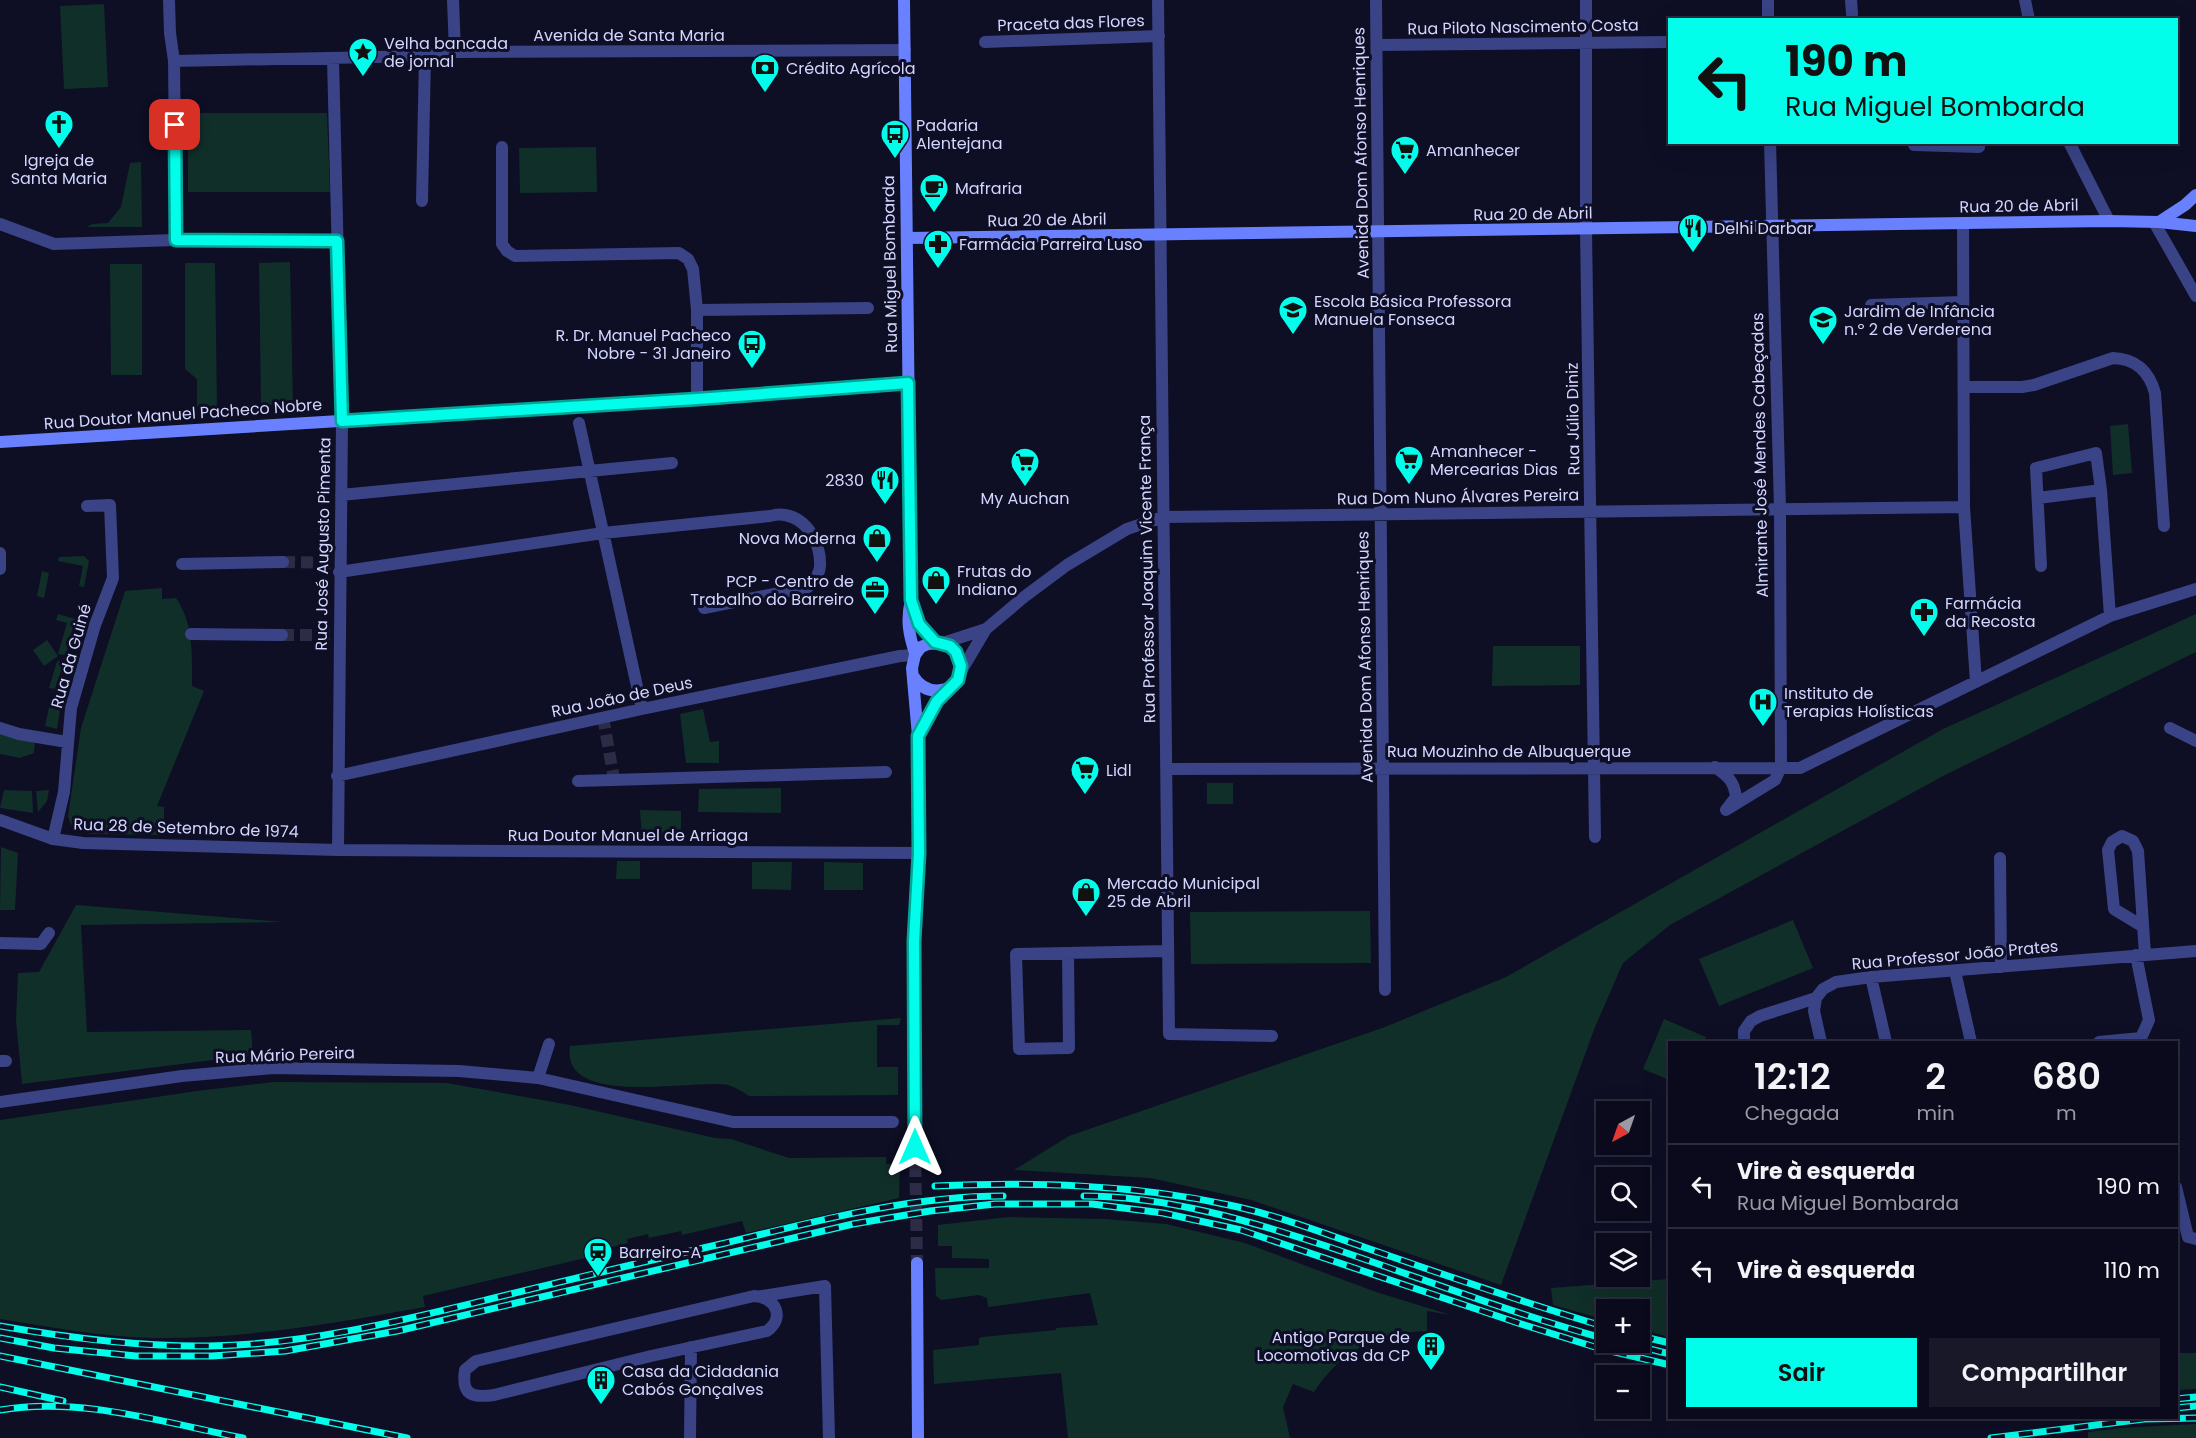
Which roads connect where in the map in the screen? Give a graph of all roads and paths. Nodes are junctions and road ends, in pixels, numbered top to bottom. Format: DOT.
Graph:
graph roads {
  1 [pos="169,0"];
  2 [pos="453,0"];
  3 [pos="904,0"];
  4 [pos="1158,0"];
  5 [pos="1376,0"];
  6 [pos="1586,0"];
  7 [pos="1768,0"];
  8 [pos="1851,0"];
  9 [pos="2025,0"];
  10 [pos="1852,14"];
  11 [pos="1768,18"];
  12 [pos="2029,18"];
  13 [pos="1159,36"];
  14 [pos="985,42"];
  15 [pos="1587,42"];
  16 [pos="1668,42"];
  17 [pos="1377,45"];
  18 [pos="905,50"];
  19 [pos="455,52"];
  20 [pos="425,56"];
  21 [pos="333,59"];
  22 [pos="174,61"];
  23 [pos="1770,144"];
  24 [pos="1979,144"];
  25 [pos="2070,144"];
  26 [pos="1914,145"];
  27 [pos="502,147"];
  28 [pos="2196,195"];
  29 [pos="422,201"];
  30 [pos="2109,221"];
  31 [pos="2157,222"];
  32 [pos="1963,224"];
  33 [pos="0,225"];
  34 [pos="2196,226"];
  35 [pos="1772,227"];
  36 [pos="1586,230"];
  37 [pos="1379,233"];
  38 [pos="1161,235"];
  39 [pos="907,238"];
  40 [pos="176,240"];
  41 [pos="337,241"];
  42 [pos="2196,296"];
  43 [pos="1962,302"];
  44 [pos="1871,305"];
  45 [pos="868,308"];
  46 [pos="697,310"];
  47 [pos="908,383"];
  48 [pos="1964,387"];
  49 [pos="697,399"];
  50 [pos="342,421"];
  51 [pos="579,423"];
  52 [pos="0,442"];
  53 [pos="672,463"];
  54 [pos="589,472"];
  55 [pos="2101,490"];
  56 [pos="341,495"];
  57 [pos="2037,498"];
  58 [pos="87,506"];
  59 [pos="1964,507"];
  60 [pos="1780,509"];
  61 [pos="1591,512"];
  62 [pos="1380,514"];
  63 [pos="1163,517"];
  64 [pos="2164,526"];
  65 [pos="603,533"];
  66 [pos="0,553"];
  67 [pos="283,562"];
  68 [pos="182,564"];
  69 [pos="2041,566"];
  70 [pos="0,569"];
  71 [pos="339,572"];
  72 [pos="2196,590"];
  73 [pos="911,600"];
  74 [pos="704,608"];
  75 [pos="2110,616"];
  76 [pos="986,629"];
  77 [pos="191,634"];
  78 [pos="282,635"];
  79 [pos="939,643"];
  80 [pos="915,654"];
  81 [pos="960,673"];
  82 [pos="913,676"];
  83 [pos="1976,682"];
  84 [pos="946,690"];
  85 [pos="642,709"];
  86 [pos="0,728"];
  87 [pos="2170,728"];
  88 [pos="918,736"];
  89 [pos="2196,741"];
  90 [pos="67,742"];
  91 [pos="1595,767"];
  92 [pos="1714,767"];
  93 [pos="1781,767"];
  94 [pos="1383,768"];
  95 [pos="1166,769"];
  96 [pos="886,772"];
  97 [pos="337,776"];
  98 [pos="578,781"];
  99 [pos="0,820"];
  100 [pos="1595,837"];
  101 [pos="53,839"];
  102 [pos="338,850"];
  103 [pos="919,853"];
  104 [pos="2000,858"];
  105 [pos="2142,926"];
  106 [pos="49,933"];
  107 [pos="0,943"];
  108 [pos="1168,951"];
  109 [pos="2196,951"];
  110 [pos="1068,953"];
  111 [pos="2141,955"];
  112 [pos="2001,967"];
  113 [pos="1954,971"];
  114 [pos="1871,977"];
  115 [pos="1385,990"];
  116 [pos="1816,998"];
  117 [pos="1272,1036"];
  118 [pos="2141,1040"];
  119 [pos="1744,1041"];
  120 [pos="1821,1041"];
  121 [pos="1886,1041"];
  122 [pos="1971,1041"];
  123 [pos="2120,1041"];
  124 [pos="549,1044"];
  125 [pos="538,1078"];
  126 [pos="0,1102"];
  127 [pos="893,1122"];
  128 [pos="915,1147"];
  129 [pos="2178,1193"];
  130 [pos="2192,1238"];
  131 [pos="917,1263"];
  132 [pos="762,1296"];
  133 [pos="691,1347"];
  134 [pos="690,1438"];
  135 [pos="829,1438"];
  136 [pos="918,1438"];
  1 -- 22 [label="street"];
  2 -- 19 [label="street"];
  3 -- 18 [label="street, Rua Miguel Bombarda"];
  4 -- 13 [label="street, Rua Professor Joaquim Vicente França"];
  5 -- 17 [label="street, Avenida Dom Afonso Henriques"];
  6 -- 15 [label="street, Rua Júlio Diniz"];
  7 -- 11 [label="street"];
  8 -- 10 [label="street"];
  9 -- 12 [label="street"];
  13 -- 14 [label="street, Praceta das Flores"];
  13 -- 38 [label="street, Rua Professor Joaquim Vicente França"];
  15 -- 16 [label="street, Rua Piloto Nascimento Costa"];
  15 -- 17 [label="street, Rua Piloto Nascimento Costa"];
  15 -- 36 [label="street, Rua Júlio Diniz"];
  17 -- 37 [label="street, Avenida Dom Afonso Henriques"];
  18 -- 19 [label="street, Avenida de Santa Maria"];
  18 -- 39 [label="street, Rua Miguel Bombarda"];
  19 -- 20 [label="street, Avenida de Santa Maria"];
  20 -- 21 [label="street, Avenida de Santa Maria"];
  20 -- 29 [label="street"];
  21 -- 22 [label="street, Avenida de Santa Maria"];
  21 -- 41 [label="street, Rua José Augusto Pimenta"];
  22 -- 40 [label="street"];
  23 -- 35 [label="street, Almirante José Mendes Cabeçadas"];
  24 -- 26 [label="street"];
  25 -- 30 [label="street"];
  27 -- 46 [label="street"];
  28 -- 31 [label="street"];
  30 -- 31 [label="street, Rua 20 de Abril"];
  30 -- 32 [label="street, Rua 20 de Abril"];
  31 -- 34 [label="street, Rua 20 de Abril"];
  31 -- 42 [label="street"];
  32 -- 35 [label="street, Rua 20 de Abril"];
  32 -- 43 [label="street"];
  33 -- 40 [label="street"];
  35 -- 36 [label="street, Rua 20 de Abril"];
  35 -- 60 [label="street, Almirante José Mendes Cabeçadas"];
  36 -- 37 [label="street, Rua 20 de Abril"];
  36 -- 61 [label="street, Rua Júlio Diniz"];
  37 -- 38 [label="street, Rua 20 de Abril"];
  37 -- 62 [label="street, Avenida Dom Afonso Henriques"];
  38 -- 39 [label="street, Rua 20 de Abril"];
  38 -- 63 [label="street, Rua Professor Joaquim Vicente França"];
  39 -- 47 [label="street, Rua Miguel Bombarda"];
  40 -- 41 [label="street"];
  41 -- 50 [label="street, Rua José Augusto Pimenta"];
  43 -- 44 [label="street"];
  43 -- 48 [label="street"];
  45 -- 46 [label="street"];
  46 -- 49 [label="street"];
  47 -- 49 [label="street, Rua Doutor Manuel Pacheco Nobre"];
  47 -- 73 [label="street, Rua Miguel Bombarda"];
  48 -- 59 [label="street"];
  48 -- 64 [label="street"];
  49 -- 50 [label="street, Rua Doutor Manuel Pacheco Nobre"];
  50 -- 52 [label="street, Rua Doutor Manuel Pacheco Nobre"];
  50 -- 56 [label="street, Rua José Augusto Pimenta"];
  51 -- 54 [label="street"];
  53 -- 54 [label="street"];
  54 -- 56 [label="street"];
  54 -- 65 [label="street"];
  55 -- 57 [label="street"];
  55 -- 57 [label="street"];
  55 -- 75 [label="street"];
  56 -- 71 [label="street, Rua José Augusto Pimenta"];
  57 -- 69 [label="street"];
  58 -- 90 [label="street, Rua da Guiné"];
  59 -- 60 [label="street, Rua Dom Nuno Álvares Pereira"];
  59 -- 83 [label="street"];
  60 -- 61 [label="street, Rua Dom Nuno Álvares Pereira"];
  60 -- 93 [label="street, Almirante José Mendes Cabeçadas"];
  61 -- 62 [label="street, Rua Dom Nuno Álvares Pereira"];
  61 -- 91 [label="street, Rua Júlio Diniz"];
  62 -- 63 [label="street, Rua Dom Nuno Álvares Pereira"];
  62 -- 94 [label="street, Avenida Dom Afonso Henriques"];
  63 -- 76 [label="street, Rua Dom Nuno Álvares Pereira"];
  63 -- 95 [label="street, Rua Professor Joaquim Vicente França"];
  65 -- 71 [label="street"];
  65 -- 74 [label="street"];
  65 -- 85 [label="street"];
  66 -- 70 [label="street"];
  67 -- 68 [label="street"];
  71 -- 97 [label="street, Rua José Augusto Pimenta"];
  72 -- 75 [label="street, Rua Mouzinho de Albuquerque"];
  73 -- 79 [label="street, Rua Miguel Bombarda"];
  73 -- 80 [label="street, Rua Miguel Bombarda"];
  75 -- 83 [label="street, Rua Mouzinho de Albuquerque"];
  76 -- 79 [label="street, Rua Dom Nuno Álvares Pereira"];
  76 -- 81 [label="street, Rua Dom Nuno Álvares Pereira"];
  77 -- 78 [label="street"];
  79 -- 80 [label="street"];
  79 -- 81 [label="street, Rua Miguel Bombarda"];
  80 -- 82 [label="street, Rua Miguel Bombarda"];
  80 -- 85 [label="street, Rua João de Deus"];
  81 -- 84 [label="street, Rua Miguel Bombarda"];
  82 -- 84 [label="street"];
  82 -- 88 [label="street, Rua Miguel Bombarda"];
  83 -- 93 [label="street, Rua Mouzinho de Albuquerque"];
  84 -- 88 [label="street, Rua Miguel Bombarda"];
  85 -- 97 [label="street, Rua João de Deus"];
  86 -- 90 [label="street"];
  87 -- 89 [label="street"];
  88 -- 103 [label="street, Rua Miguel Bombarda"];
  90 -- 101 [label="street, Rua da Guiné"];
  91 -- 92 [label="street, Rua Mouzinho de Albuquerque"];
  91 -- 94 [label="street, Rua Mouzinho de Albuquerque"];
  91 -- 100 [label="street, Rua Júlio Diniz"];
  92 -- 93 [label="street, Rua Mouzinho de Albuquerque"];
  92 -- 93 [label="street"];
  94 -- 95 [label="street, Rua Mouzinho de Albuquerque"];
  94 -- 115 [label="street, Avenida Dom Afonso Henriques"];
  95 -- 108 [label="street, Rua Professor Joaquim Vicente França"];
  96 -- 98 [label="street"];
  97 -- 102 [label="street, Rua José Augusto Pimenta"];
  99 -- 101 [label="street, Rua 28 de Setembro de 1974"];
  101 -- 102 [label="street, Rua 28 de Setembro de 1974"];
  102 -- 103 [label="street, Rua Doutor Manuel de Arriaga"];
  103 -- 128 [label="street, Rua Miguel Bombarda"];
  104 -- 112 [label="street"];
  105 -- 105 [label="street"];
  105 -- 111 [label="street"];
  106 -- 107 [label="street"];
  108 -- 110 [label="street"];
  108 -- 117 [label="street, Rua Professor Joaquim Vicente França"];
  109 -- 111 [label="street, Rua Professor João Prates"];
  110 -- 110 [label="street"];
  111 -- 112 [label="street, Rua Professor João Prates"];
  111 -- 118 [label="street"];
  112 -- 113 [label="street, Rua Professor João Prates"];
  113 -- 114 [label="street, Rua Professor João Prates"];
  113 -- 122 [label="street"];
  114 -- 116 [label="street, Rua Professor João Prates"];
  114 -- 121 [label="street"];
  116 -- 119 [label="street, Rua Professor João Prates"];
  116 -- 120 [label="street"];
  118 -- 123 [label="street"];
  124 -- 125 [label="street"];
  125 -- 126 [label="street, Rua Mário Pereira"];
  125 -- 127 [label="street, Rua Mário Pereira"];
  129 -- 130 [label="street"];
  131 -- 136 [label="street"];
  132 -- 133 [label="street"];
  132 -- 133 [label="street"];
  132 -- 135 [label="street"];
  133 -- 134 [label="street"];
}
